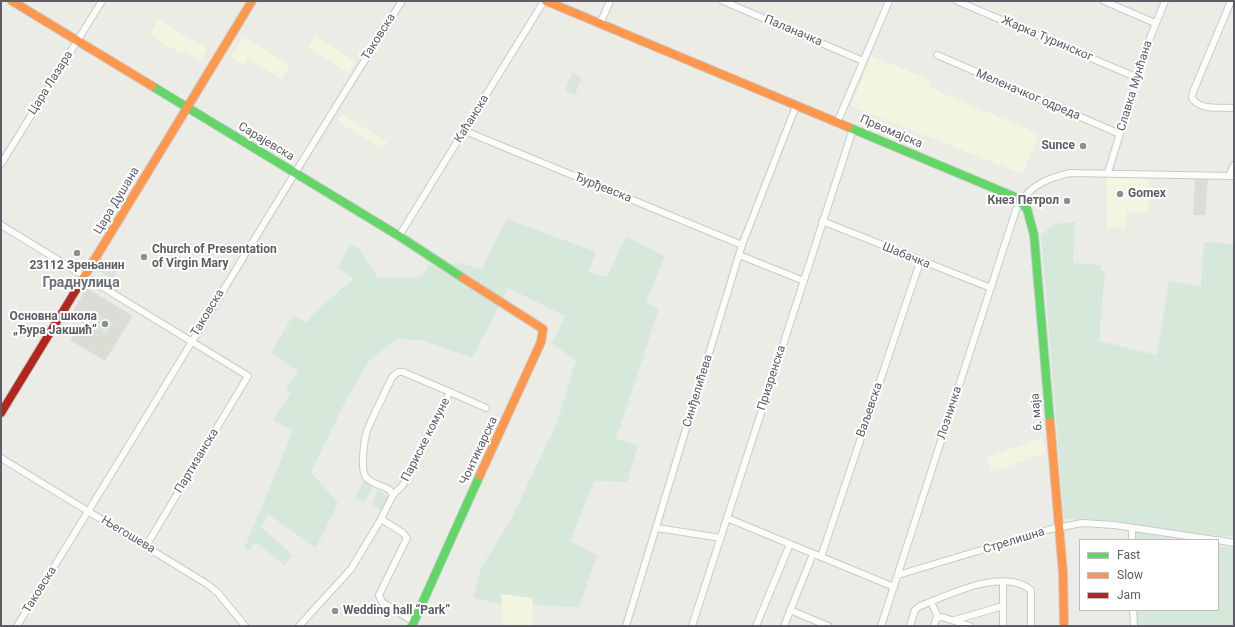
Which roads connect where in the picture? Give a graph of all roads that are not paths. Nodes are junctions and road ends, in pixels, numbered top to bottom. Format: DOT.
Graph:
graph roads {
  1 [pos="12,1"];
  2 [pos="102,1"];
  3 [pos="252,1"];
  4 [pos="402,1"];
  5 [pos="545,1"];
  6 [pos="610,1"];
  7 [pos="723,1"];
  8 [pos="889,1"];
  9 [pos="957,1"];
  10 [pos="1104,1"];
  11 [pos="1165,1"];
  12 [pos="1231,1"];
  13 [pos="1155,23"];
  14 [pos="600,24"];
  15 [pos="77,41"];
  16 [pos="937,55"];
  17 [pos="863,61"];
  18 [pos="1138,78"];
  19 [pos="796,106"];
  20 [pos="187,108"];
  21 [pos="1234,108"];
  22 [pos="837,123"];
  23 [pos="852,129"];
  24 [pos="465,131"];
  25 [pos="1120,134"];
  26 [pos="1,164"];
  27 [pos="1234,165"];
  28 [pos="294,172"];
  29 [pos="1108,172"];
  30 [pos="1232,176"];
  31 [pos="1020,201"];
  32 [pos="822,221"];
  33 [pos="1,225"];
  34 [pos="399,236"];
  35 [pos="742,245"];
  36 [pos="739,255"];
  37 [pos="920,262"];
  38 [pos="85,276"];
  39 [pos="804,281"];
  40 [pos="991,288"];
  41 [pos="506,304"];
  42 [pos="191,342"];
  43 [pos="450,392"];
  44 [pos="486,408"];
  45 [pos="1,413"];
  46 [pos="1,458"];
  47 [pos="393,496"];
  48 [pos="89,511"];
  49 [pos="727,518"];
  50 [pos="381,519"];
  51 [pos="1059,527"];
  52 [pos="657,528"];
  53 [pos="1132,528"];
  54 [pos="721,538"];
  55 [pos="1132,539"];
  56 [pos="1210,539"];
  57 [pos="1219,540"];
  58 [pos="1234,543"];
  59 [pos="790,544"];
  60 [pos="146,546"];
  61 [pos="813,554"];
  62 [pos="821,557"];
  63 [pos="898,576"];
  64 [pos="1004,581"];
  65 [pos="894,587"];
  66 [pos="931,602"];
  67 [pos="1003,606"];
  68 [pos="790,610"];
  69 [pos="1133,611"];
  70 [pos="938,617"];
  71 [pos="955,620"];
  72 [pos="413,624"];
  73 [pos="17,626"];
  74 [pos="245,626"];
  75 [pos="299,626"];
  76 [pos="626,626"];
  77 [pos="692,626"];
  78 [pos="756,626"];
  79 [pos="784,626"];
  80 [pos="828,626"];
  81 [pos="881,626"];
  82 [pos="910,626"];
  83 [pos="934,626"];
  84 [pos="970,626"];
  85 [pos="1003,626"];
  86 [pos="1031,626"];
  87 [pos="1064,626"];
  88 [pos="1134,626"];
  1 -- 15 [label="street, Сарајевска"];
  2 -- 15 [label="street, Цара Лазара"];
  3 -- 20 [label="street, Цара Душана"];
  4 -- 28 [label="street, Таковска"];
  5 -- 14 [label="street, Првомајска"];
  5 -- 24 [label="street, Каћанска"];
  6 -- 14 [label="street"];
  7 -- 17 [label="street, Паланачка"];
  8 -- 17 [label="street"];
  9 -- 18 [label="street, Жарка Туринског"];
  10 -- 13 [label="street"];
  11 -- 13 [label="street, Славка Мунћана"];
  12 -- 21 [label="street"];
  13 -- 18 [label="street, Славка Мунћана"];
  14 -- 19 [label="street, Првомајска"];
  15 -- 20 [label="street, Сарајевска"];
  15 -- 26 [label="street, Цара Лазара"];
  16 -- 25 [label="street, Меленачког одреда"];
  17 -- 22 [label="street"];
  18 -- 25 [label="street, Славка Мунћана"];
  19 -- 22 [label="street, Првомајска"];
  19 -- 35 [label="street, Синђелићева"];
  20 -- 28 [label="street, Сарајевска"];
  20 -- 38 [label="street, Цара Душана"];
  22 -- 23 [label="street, Првомајска"];
  23 -- 31 [label="street, Првомајска"];
  23 -- 32 [label="street, Призренска"];
  24 -- 34 [label="street, Каћанска"];
  24 -- 35 [label="street, Ђурђевска"];
  25 -- 29 [label="street, Славка Мунћана"];
  27 -- 30 [label="street"];
  28 -- 34 [label="street, Сарајевска"];
  28 -- 42 [label="street, Таковска"];
  29 -- 30 [label="street"];
  29 -- 31 [label="street"];
  31 -- 40 [label="street, Лозничка"];
  31 -- 51 [label="street, 6. маја"];
  32 -- 37 [label="street, Шабачка"];
  32 -- 39 [label="street, Призренска"];
  33 -- 38 [label="street"];
  34 -- 41 [label="street, Сарајевска"];
  35 -- 36 [label="street, Синђелићева"];
  36 -- 39 [label="street"];
  36 -- 52 [label="street, Синђелићева"];
  37 -- 40 [label="street, Шабачка"];
  37 -- 62 [label="street, Ваљевска"];
  38 -- 42 [label="street"];
  38 -- 45 [label="street, Цара Душана"];
  39 -- 49 [label="street, Призренска"];
  40 -- 63 [label="street, Лозничка"];
  41 -- 72 [label="street, Чонтикарска"];
  42 -- 48 [label="street, Таковска"];
  42 -- 60 [label="street, Партизанска"];
  43 -- 44 [label="street, Париске комуне"];
  43 -- 47 [label="street, Париске комуне"];
  43 -- 47 [label="street, Париске комуне"];
  46 -- 48 [label="street, Његошева"];
  47 -- 50 [label="street"];
  48 -- 60 [label="street, Његошева"];
  48 -- 73 [label="street, Таковска"];
  49 -- 54 [label="street, Призренска"];
  49 -- 59 [label="street"];
  50 -- 72 [label="street"];
  50 -- 75 [label="street"];
  51 -- 53 [label="street, Стрелишна"];
  51 -- 63 [label="street, Стрелишна"];
  51 -- 87 [label="street, 6. маја"];
  52 -- 54 [label="street"];
  52 -- 76 [label="street, Синђелићева"];
  53 -- 55 [label="street"];
  53 -- 56 [label="street, Стрелишна"];
  54 -- 77 [label="street, Призренска"];
  57 -- 58 [label="street, Стрелишна"];
  59 -- 61 [label="street"];
  59 -- 78 [label="street"];
  60 -- 74 [label="street, Његошева"];
  61 -- 62 [label="street"];
  61 -- 68 [label="street"];
  62 -- 65 [label="street"];
  63 -- 65 [label="street, Лозничка"];
  64 -- 66 [label="street"];
  64 -- 67 [label="street"];
  64 -- 86 [label="street"];
  65 -- 81 [label="street, Лозничка"];
  66 -- 70 [label="street"];
  66 -- 82 [label="street"];
  67 -- 71 [label="street"];
  67 -- 85 [label="street"];
  68 -- 79 [label="street"];
  68 -- 80 [label="street"];
  69 -- 88 [label="street"];
  70 -- 71 [label="street"];
  70 -- 83 [label="street"];
  71 -- 84 [label="street"];
}
